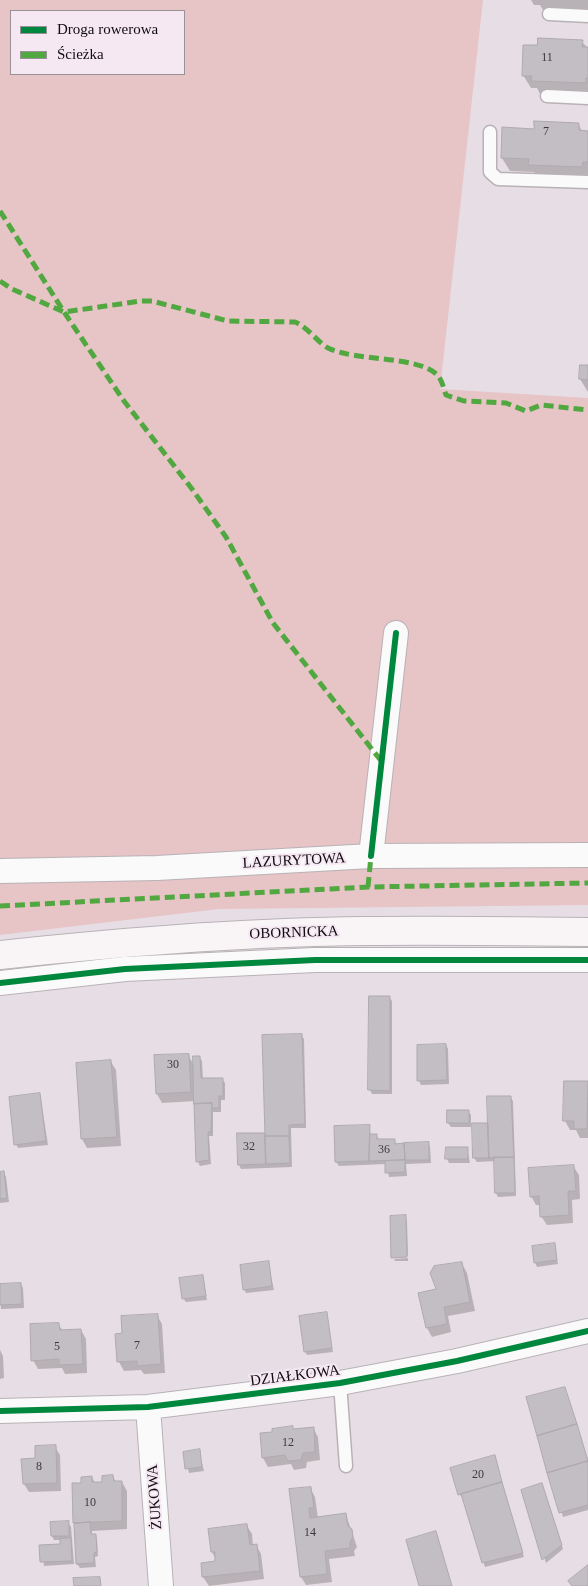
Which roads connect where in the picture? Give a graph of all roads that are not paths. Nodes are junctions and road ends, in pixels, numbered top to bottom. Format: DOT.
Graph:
graph roads {
  1 [pos="549,14"];
  2 [pos="588,16"];
  3 [pos="547,96"];
  4 [pos="588,98"];
  5 [pos="490,132"];
  6 [pos="588,182"];
  7 [pos="396,633"];
  8 [pos="588,855"];
  9 [pos="371,856"];
  10 [pos="0,871"];
  11 [pos="588,932"];
  12 [pos="0,955"];
  13 [pos="588,960"];
  14 [pos="0,983"];
  15 [pos="588,1331"];
  16 [pos="340,1383"];
  17 [pos="148,1407"];
  18 [pos="0,1411"];
  19 [pos="346,1466"];
  20 [pos="161,1586"];
  1 -- 2 [label="lane"];
  3 -- 4 [label="lane"];
  5 -- 6 [label="lane"];
  7 -- 9 [label="street"];
  8 -- 9 [label="street, LAZURYTOWA"];
  9 -- 10 [label="street, LAZURYTOWA"];
  11 -- 12 [label="main road, OBORNICKA"];
  13 -- 14 [label="street"];
  15 -- 16 [label="street, DZIAŁKOWA"];
  16 -- 17 [label="street, DZIAŁKOWA"];
  16 -- 19 [label="lane"];
  17 -- 18 [label="street, DZIAŁKOWA"];
  17 -- 20 [label="street, ŻUKOWA"];
}
